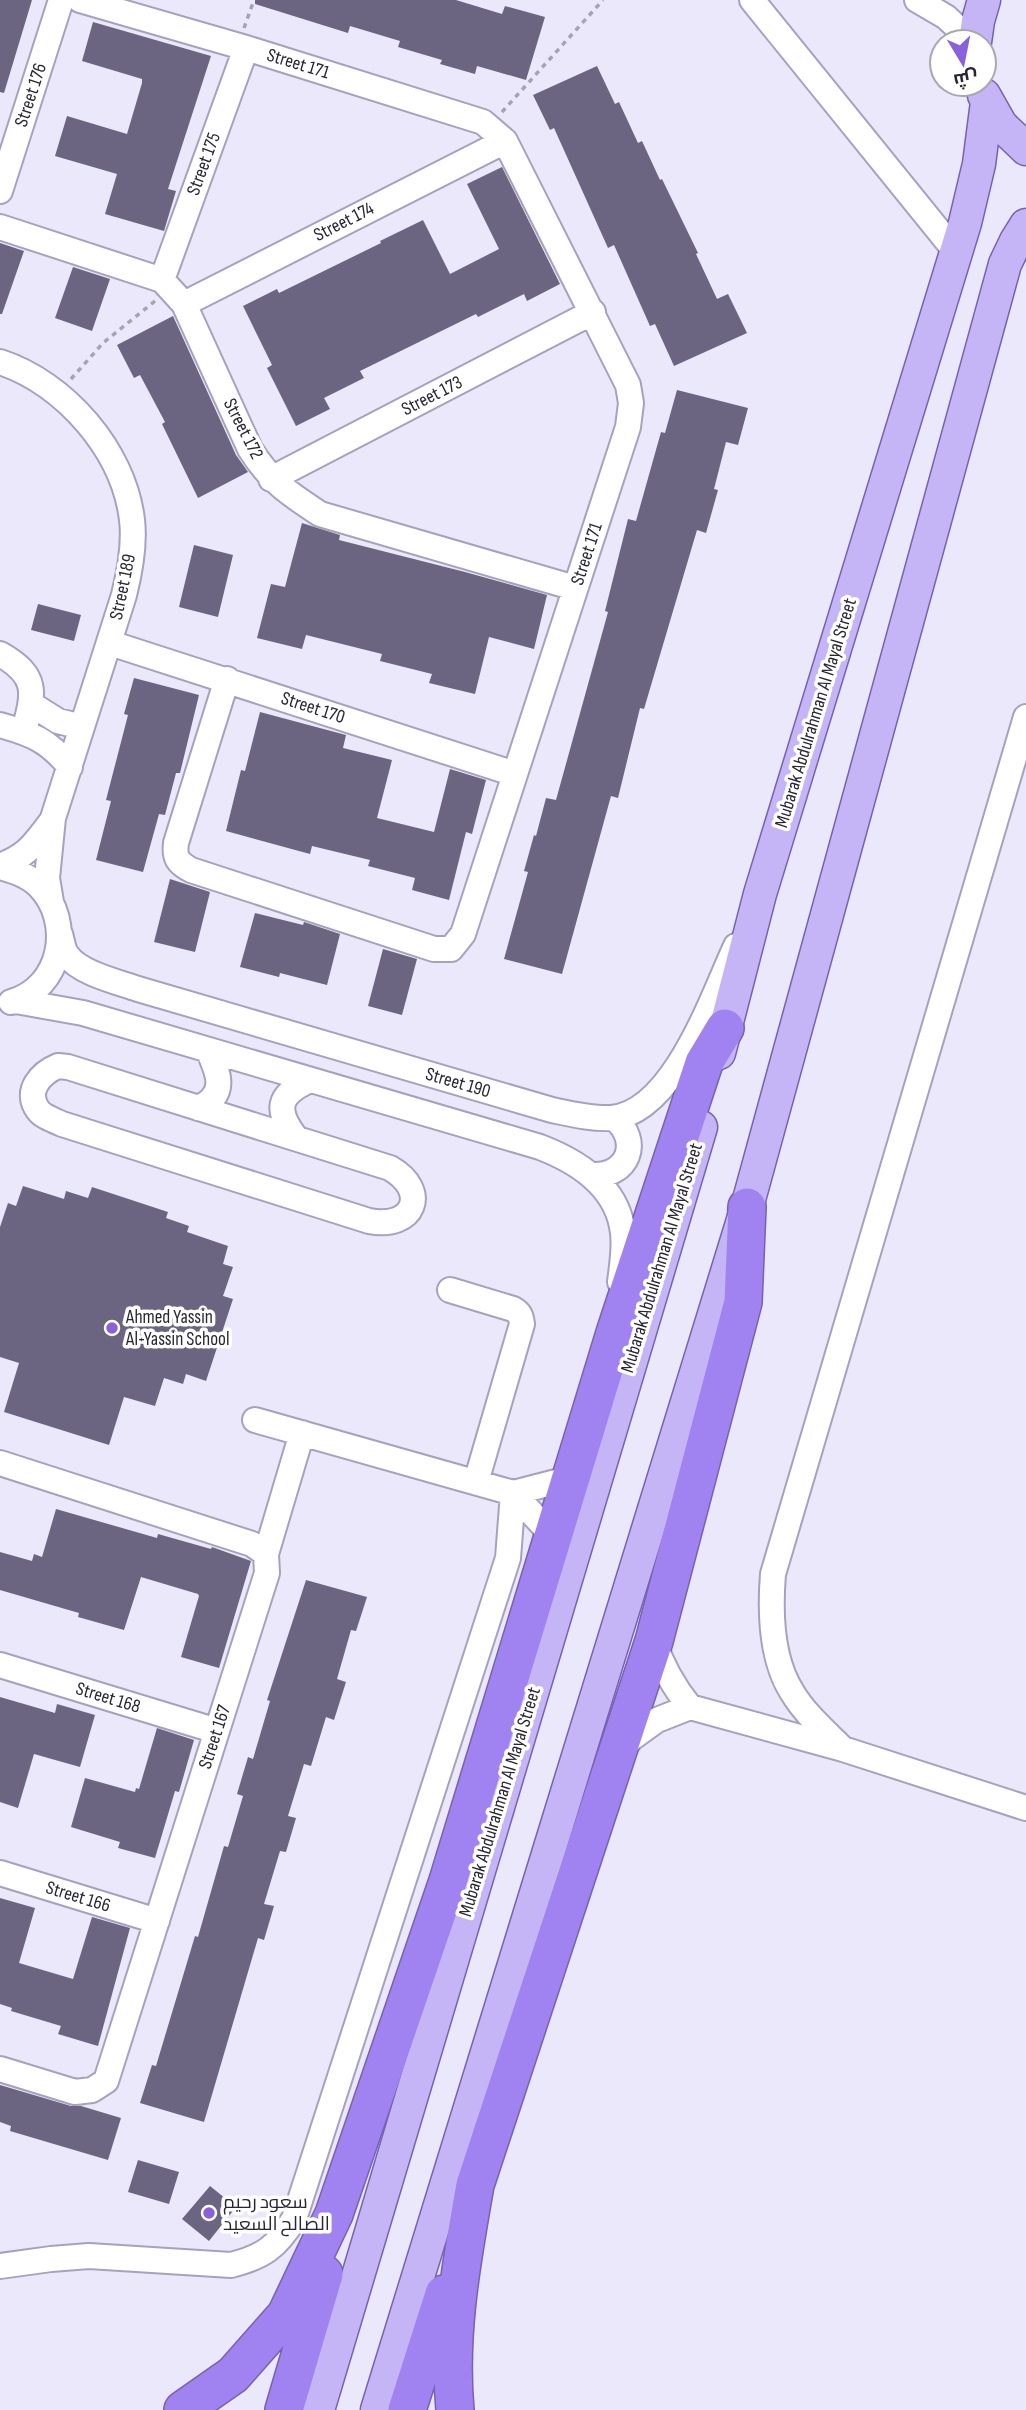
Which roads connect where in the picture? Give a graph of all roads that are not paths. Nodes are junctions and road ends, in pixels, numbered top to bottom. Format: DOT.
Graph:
graph roads {
  1 [pos="61,0"];
  2 [pos="80,0"];
  3 [pos="752,0"];
  4 [pos="917,0"];
  5 [pos="984,0"];
  6 [pos="958,28"];
  7 [pos="977,28"];
  8 [pos="242,47"];
  9 [pos="983,98"];
  10 [pos="986,98"];
  11 [pos="497,134"];
  12 [pos="1026,149"];
  13 [pos="0,191"];
  14 [pos="1026,225"];
  15 [pos="0,227"];
  16 [pos="956,252"];
  17 [pos="172,291"];
  18 [pos="593,312"];
  19 [pos="0,362"];
  20 [pos="271,479"];
  21 [pos="576,588"];
  22 [pos="110,643"];
  23 [pos="0,654"];
  24 [pos="226,679"];
  25 [pos="31,704"];
  26 [pos="1026,717"];
  27 [pos="82,727"];
  28 [pos="12,728"];
  29 [pos="69,767"];
  30 [pos="515,774"];
  31 [pos="53,818"];
  32 [pos="0,867"];
  33 [pos="760,894"];
  34 [pos="51,902"];
  35 [pos="60,934"];
  36 [pos="8,1002"];
  37 [pos="724,1028"];
  38 [pos="208,1050"];
  39 [pos="310,1080"];
  40 [pos="198,1108"];
  41 [pos="614,1118"];
  42 [pos="296,1139"];
  43 [pos="592,1175"];
  44 [pos="747,1207"];
  45 [pos="450,1290"];
  46 [pos="615,1333"];
  47 [pos="255,1420"];
  48 [pos="302,1433"];
  49 [pos="0,1463"];
  50 [pos="571,1478"];
  51 [pos="475,1482"];
  52 [pos="513,1493"];
  53 [pos="553,1536"];
  54 [pos="266,1554"];
  55 [pos="654,1641"];
  56 [pos="0,1665"];
  57 [pos="690,1707"];
  58 [pos="217,1731"];
  59 [pos="843,1749"];
  60 [pos="614,1758"];
  61 [pos="1026,1808"];
  62 [pos="0,1873"];
  63 [pos="157,1921"];
  64 [pos="0,2069"];
  65 [pos="334,2214"];
  66 [pos="469,2218"];
  67 [pos="0,2266"];
  68 [pos="183,2410"];
  69 [pos="284,2410"];
  70 [pos="318,2410"];
  71 [pos="377,2410"];
  72 [pos="407,2410"];
  73 [pos="455,2410"];
  1 -- 13 [label="street, Street 176"];
  2 -- 8 [label="street, Street 171"];
  3 -- 16 [label="street"];
  4 -- 6 [label="street"];
  5 -- 7 [label="main road"];
  8 -- 11 [label="street, Street 171"];
  8 -- 17 [label="street, Street 175"];
  9 -- 16 [label="main road, Mubarak Abdulrahman Al Mayal Street"];
  10 -- 12 [label="main road"];
  11 -- 17 [label="street, Street 174"];
  11 -- 18 [label="street, Street 171"];
  14 -- 44 [label="main road"];
  15 -- 17 [label="street"];
  16 -- 33 [label="main road, Mubarak Abdulrahman Al Mayal Street"];
  17 -- 20 [label="street, Street 172"];
  18 -- 20 [label="street, Street 173"];
  18 -- 21 [label="street, Street 171"];
  19 -- 22 [label="street, Street 189"];
  20 -- 21 [label="street, Street 172"];
  21 -- 30 [label="street, Street 171"];
  22 -- 24 [label="street, Street 170"];
  22 -- 27 [label="street, Street 189"];
  23 -- 25 [label="street"];
  24 -- 30 [label="street, Street 170"];
  24 -- 30 [label="street, Street 171"];
  25 -- 27 [label="street"];
  25 -- 28 [label="street"];
  26 -- 59 [label="street"];
  27 -- 29 [label="street, Street 189"];
  28 -- 29 [label="street"];
  29 -- 31 [label="street, Street 189"];
  31 -- 32 [label="street, Street 189"];
  31 -- 34 [label="street, Street 189"];
  32 -- 34 [label="street"];
  33 -- 37 [label="main road, Mubarak Abdulrahman Al Mayal Street"];
  33 -- 41 [label="street"];
  34 -- 35 [label="street, Street 190"];
  35 -- 36 [label="street"];
  35 -- 41 [label="street, Street 190"];
  36 -- 38 [label="street, Street 190"];
  37 -- 46 [label="highway"];
  37 -- 70 [label="main road, Mubarak Abdulrahman Al Mayal Street"];
  38 -- 39 [label="street, Street 190"];
  38 -- 40 [label="street"];
  39 -- 42 [label="street"];
  39 -- 43 [label="street, Street 190"];
  40 -- 42 [label="street"];
  40 -- 42 [label="street"];
  41 -- 43 [label="street"];
  43 -- 46 [label="street, Street 190"];
  44 -- 55 [label="highway"];
  44 -- 71 [label="main road"];
  45 -- 51 [label="street"];
  46 -- 50 [label="highway"];
  47 -- 48 [label="street"];
  48 -- 51 [label="street"];
  48 -- 54 [label="street, Street 167"];
  49 -- 54 [label="street"];
  50 -- 52 [label="street"];
  50 -- 53 [label="highway"];
  51 -- 52 [label="street"];
  52 -- 53 [label="street"];
  52 -- 67 [label="street"];
  53 -- 65 [label="highway"];
  54 -- 58 [label="street, Street 167"];
  55 -- 57 [label="street"];
  55 -- 60 [label="highway"];
  56 -- 58 [label="street, Street 168"];
  57 -- 59 [label="street"];
  57 -- 60 [label="street"];
  58 -- 63 [label="street, Street 167"];
  59 -- 61 [label="street"];
  60 -- 66 [label="highway"];
  62 -- 63 [label="street, Street 166"];
  63 -- 64 [label="street, Street 167"];
  65 -- 68 [label="highway"];
  65 -- 69 [label="highway"];
  66 -- 72 [label="highway"];
  66 -- 73 [label="highway"];
}
